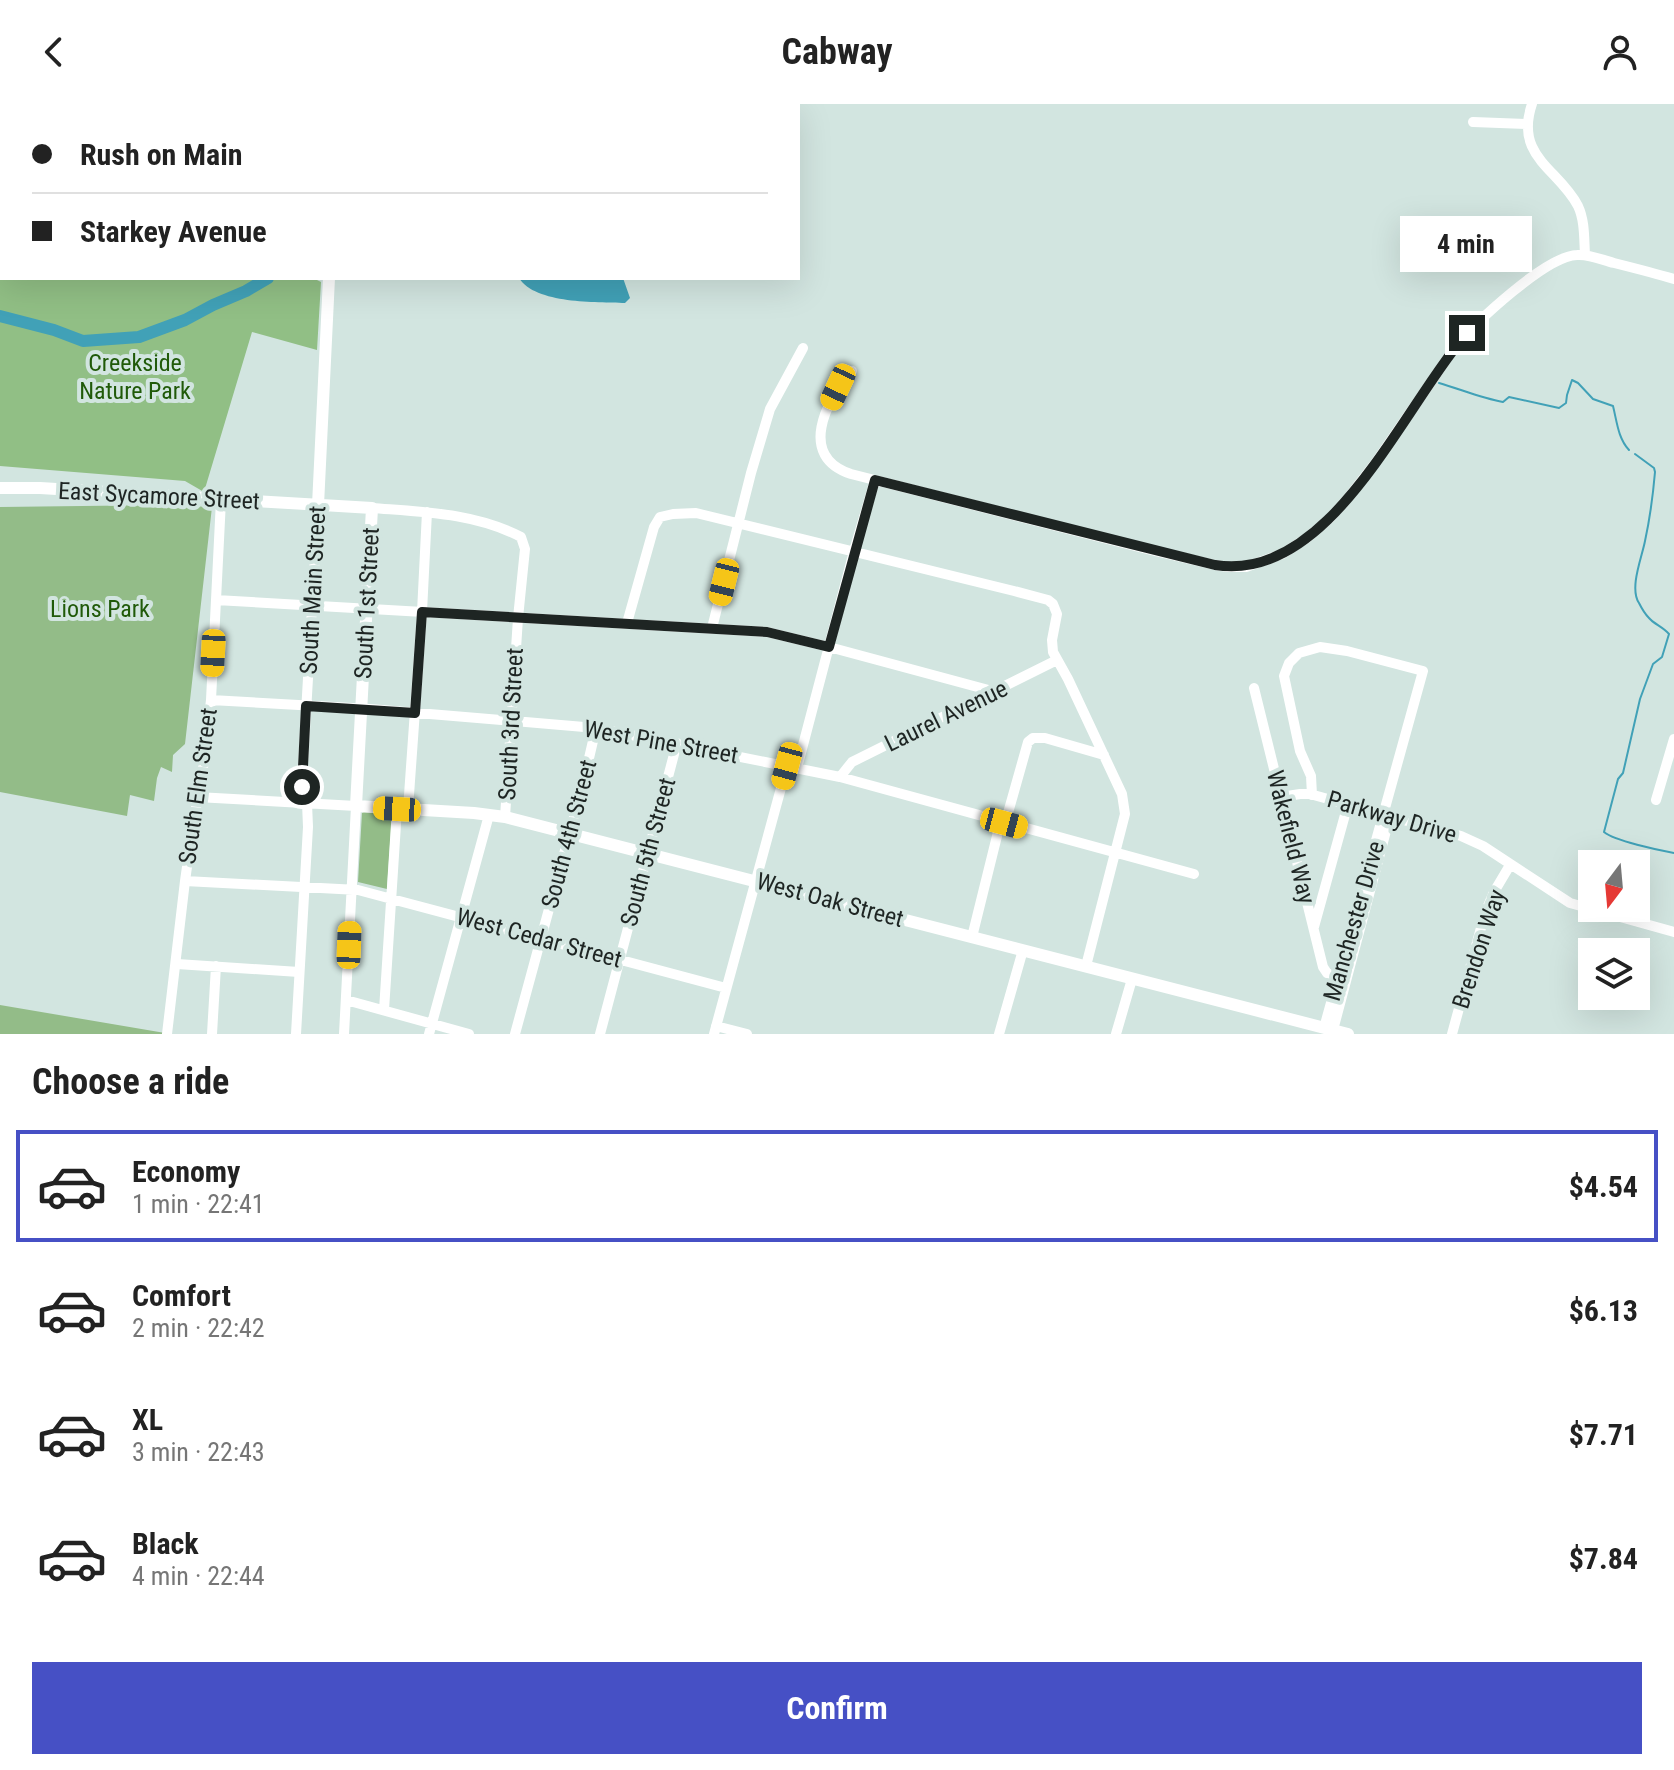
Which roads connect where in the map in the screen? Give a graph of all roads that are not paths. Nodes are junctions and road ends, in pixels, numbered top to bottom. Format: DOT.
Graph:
graph roads {
  1 [pos="1532,104"];
  2 [pos="1473,122"];
  3 [pos="1527,124"];
  4 [pos="1585,255"];
  5 [pos="1674,279"];
  6 [pos="329,280"];
  7 [pos="803,348"];
  8 [pos="852,371"];
  9 [pos="875,480"];
  10 [pos="0,488"];
  11 [pos="221,500"];
  12 [pos="318,505"];
  13 [pos="372,508"];
  14 [pos="427,512"];
  15 [pos="739,522"];
  16 [pos="854,551"];
  17 [pos="216,600"];
  18 [pos="312,605"];
  19 [pos="367,609"];
  20 [pos="422,612"];
  21 [pos="518,618"];
  22 [pos="627,623"];
  23 [pos="712,628"];
  24 [pos="829,647"];
  25 [pos="1057,660"];
  26 [pos="1254,688"];
  27 [pos="996,692"];
  28 [pos="211,700"];
  29 [pos="306,706"];
  30 [pos="361,709"];
  31 [pos="415,713"];
  32 [pos="511,720"];
  33 [pos="596,728"];
  34 [pos="1674,739"];
  35 [pos="677,743"];
  36 [pos="1104,755"];
  37 [pos="792,767"];
  38 [pos="840,777"];
  39 [pos="1312,795"];
  40 [pos="197,797"];
  41 [pos="1281,797"];
  42 [pos="1656,800"];
  43 [pos="307,803"];
  44 [pos="1348,804"];
  45 [pos="356,806"];
  46 [pos="403,809"];
  47 [pos="489,815"];
  48 [pos="1387,815"];
  49 [pos="505,817"];
  50 [pos="1004,823"];
  51 [pos="568,833"];
  52 [pos="1115,852"];
  53 [pos="648,854"];
  54 [pos="1510,865"];
  55 [pos="1194,874"];
  56 [pos="185,881"];
  57 [pos="756,881"];
  58 [pos="305,887"];
  59 [pos="351,889"];
  60 [pos="391,898"];
  61 [pos="461,917"];
  62 [pos="1314,927"];
  63 [pos="1674,932"];
  64 [pos="972,937"];
  65 [pos="541,939"];
  66 [pos="1023,950"];
  67 [pos="620,960"];
  68 [pos="177,964"];
  69 [pos="216,966"];
  70 [pos="1086,966"];
  71 [pos="299,972"];
  72 [pos="1338,977"];
  73 [pos="1132,979"];
  74 [pos="726,988"];
  75 [pos="346,1000"];
  76 [pos="384,1010"];
  77 [pos="431,1029"];
  78 [pos="1328,1029"];
  79 [pos="715,1030"];
  80 [pos="167,1034"];
  81 [pos="212,1034"];
  82 [pos="296,1034"];
  83 [pos="344,1034"];
  84 [pos="469,1034"];
  85 [pos="515,1034"];
  86 [pos="600,1034"];
  87 [pos="747,1034"];
  88 [pos="999,1034"];
  89 [pos="1116,1034"];
  90 [pos="1348,1034"];
  91 [pos="1452,1034"];
  1 -- 3 [label="street"];
  2 -- 3 [label="street"];
  3 -- 4 [label="street"];
  4 -- 5 [label="street"];
  4 -- 9 [label="street"];
  6 -- 12 [label="main road, South Main Street"];
  7 -- 15 [label="street"];
  8 -- 9 [label="street"];
  9 -- 16 [label="street"];
  10 -- 11 [label="main road, East Sycamore Street"];
  11 -- 12 [label="main road, East Sycamore Street"];
  11 -- 17 [label="street, South Elm Street"];
  12 -- 13 [label="main road, East Sycamore Street"];
  12 -- 18 [label="street, South Main Street"];
  13 -- 14 [label="street"];
  13 -- 19 [label="main road, South 1st Street"];
  14 -- 20 [label="street"];
  14 -- 21 [label="street, South 3rd Street"];
  15 -- 16 [label="street"];
  15 -- 22 [label="street"];
  15 -- 23 [label="street"];
  16 -- 24 [label="street"];
  16 -- 25 [label="street"];
  17 -- 18 [label="street"];
  17 -- 28 [label="street, South Elm Street"];
  18 -- 19 [label="street"];
  18 -- 29 [label="street, South Main Street"];
  19 -- 20 [label="street"];
  19 -- 30 [label="main road, South 1st Street"];
  20 -- 21 [label="street"];
  20 -- 31 [label="street"];
  21 -- 22 [label="street"];
  21 -- 32 [label="street, South 3rd Street"];
  22 -- 23 [label="street"];
  23 -- 24 [label="street"];
  24 -- 27 [label="street"];
  24 -- 37 [label="street"];
  25 -- 27 [label="street, Laurel Avenue"];
  25 -- 36 [label="street"];
  26 -- 41 [label="street, Wakefield Way"];
  27 -- 38 [label="street, Laurel Avenue"];
  28 -- 29 [label="street, West Pine Street"];
  28 -- 40 [label="street, South Elm Street"];
  29 -- 30 [label="street, West Pine Street"];
  29 -- 43 [label="street, South Main Street"];
  30 -- 31 [label="street, West Pine Street"];
  30 -- 45 [label="main road, South 1st Street"];
  31 -- 32 [label="street, West Pine Street"];
  31 -- 46 [label="street"];
  32 -- 33 [label="street, West Pine Street"];
  32 -- 49 [label="street, South 3rd Street"];
  33 -- 35 [label="street, West Pine Street"];
  33 -- 51 [label="street, South 4th Street"];
  34 -- 42 [label="street"];
  35 -- 37 [label="street, West Pine Street"];
  35 -- 53 [label="street, South 5th Street"];
  36 -- 50 [label="street"];
  36 -- 52 [label="street"];
  37 -- 38 [label="street, West Pine Street"];
  37 -- 57 [label="street"];
  38 -- 50 [label="street, West Pine Street"];
  39 -- 41 [label="street, Parkway Drive"];
  39 -- 44 [label="street, Parkway Drive"];
  39 -- 48 [label="street"];
  40 -- 43 [label="street, West Oak Street"];
  40 -- 56 [label="street, South Elm Street"];
  41 -- 62 [label="street, Wakefield Way"];
  43 -- 45 [label="street, West Oak Street"];
  43 -- 58 [label="street, South Main Street"];
  44 -- 48 [label="street, Parkway Drive"];
  44 -- 62 [label="street"];
  45 -- 46 [label="main road, West Oak Street"];
  45 -- 59 [label="street, South 1st Street"];
  46 -- 47 [label="main road, West Oak Street"];
  46 -- 60 [label="street"];
  47 -- 49 [label="main road, West Oak Street"];
  47 -- 61 [label="street, South 3rd Street"];
  48 -- 54 [label="street, Parkway Drive"];
  48 -- 72 [label="street, Manchester Drive"];
  48 -- 78 [label="street, Manchester Drive"];
  49 -- 51 [label="main road, West Oak Street"];
  50 -- 52 [label="street, West Pine Street"];
  50 -- 64 [label="street"];
  51 -- 53 [label="main road, West Oak Street"];
  51 -- 65 [label="street, South 4th Street"];
  52 -- 55 [label="street, West Pine Street"];
  52 -- 70 [label="street"];
  53 -- 57 [label="main road, West Oak Street"];
  53 -- 67 [label="street, South 5th Street"];
  54 -- 63 [label="street, Parkway Drive"];
  54 -- 91 [label="street, Brendon Way"];
  56 -- 58 [label="street, West Cedar Street"];
  56 -- 68 [label="street, South Elm Street"];
  57 -- 64 [label="main road, West Oak Street"];
  57 -- 74 [label="street"];
  58 -- 59 [label="street, West Cedar Street"];
  58 -- 71 [label="street, South Main Street"];
  59 -- 60 [label="street, West Cedar Street"];
  59 -- 75 [label="street, South 1st Street"];
  60 -- 61 [label="street, West Cedar Street"];
  60 -- 76 [label="street"];
  61 -- 65 [label="street, West Cedar Street"];
  61 -- 77 [label="street, South 3rd Street"];
  62 -- 72 [label="street, Wakefield Way"];
  64 -- 66 [label="main road, West Oak Street"];
  65 -- 67 [label="street, West Cedar Street"];
  65 -- 85 [label="street, South 4th Street"];
  66 -- 70 [label="main road, West Oak Street"];
  66 -- 88 [label="street"];
  67 -- 74 [label="street, West Cedar Street"];
  67 -- 86 [label="street, South 5th Street"];
  68 -- 69 [label="street"];
  68 -- 80 [label="street, South Elm Street"];
  69 -- 71 [label="street"];
  69 -- 81 [label="street"];
  70 -- 73 [label="main road, West Oak Street"];
  71 -- 82 [label="street, South Main Street"];
  72 -- 78 [label="street, Manchester Drive"];
  73 -- 78 [label="main road, West Oak Street"];
  73 -- 89 [label="street"];
  74 -- 79 [label="street"];
  75 -- 76 [label="street"];
  75 -- 83 [label="street, South 1st Street"];
  76 -- 77 [label="street"];
  77 -- 84 [label="street"];
  78 -- 90 [label="main road, West Oak Street"];
  79 -- 87 [label="street"];
}
